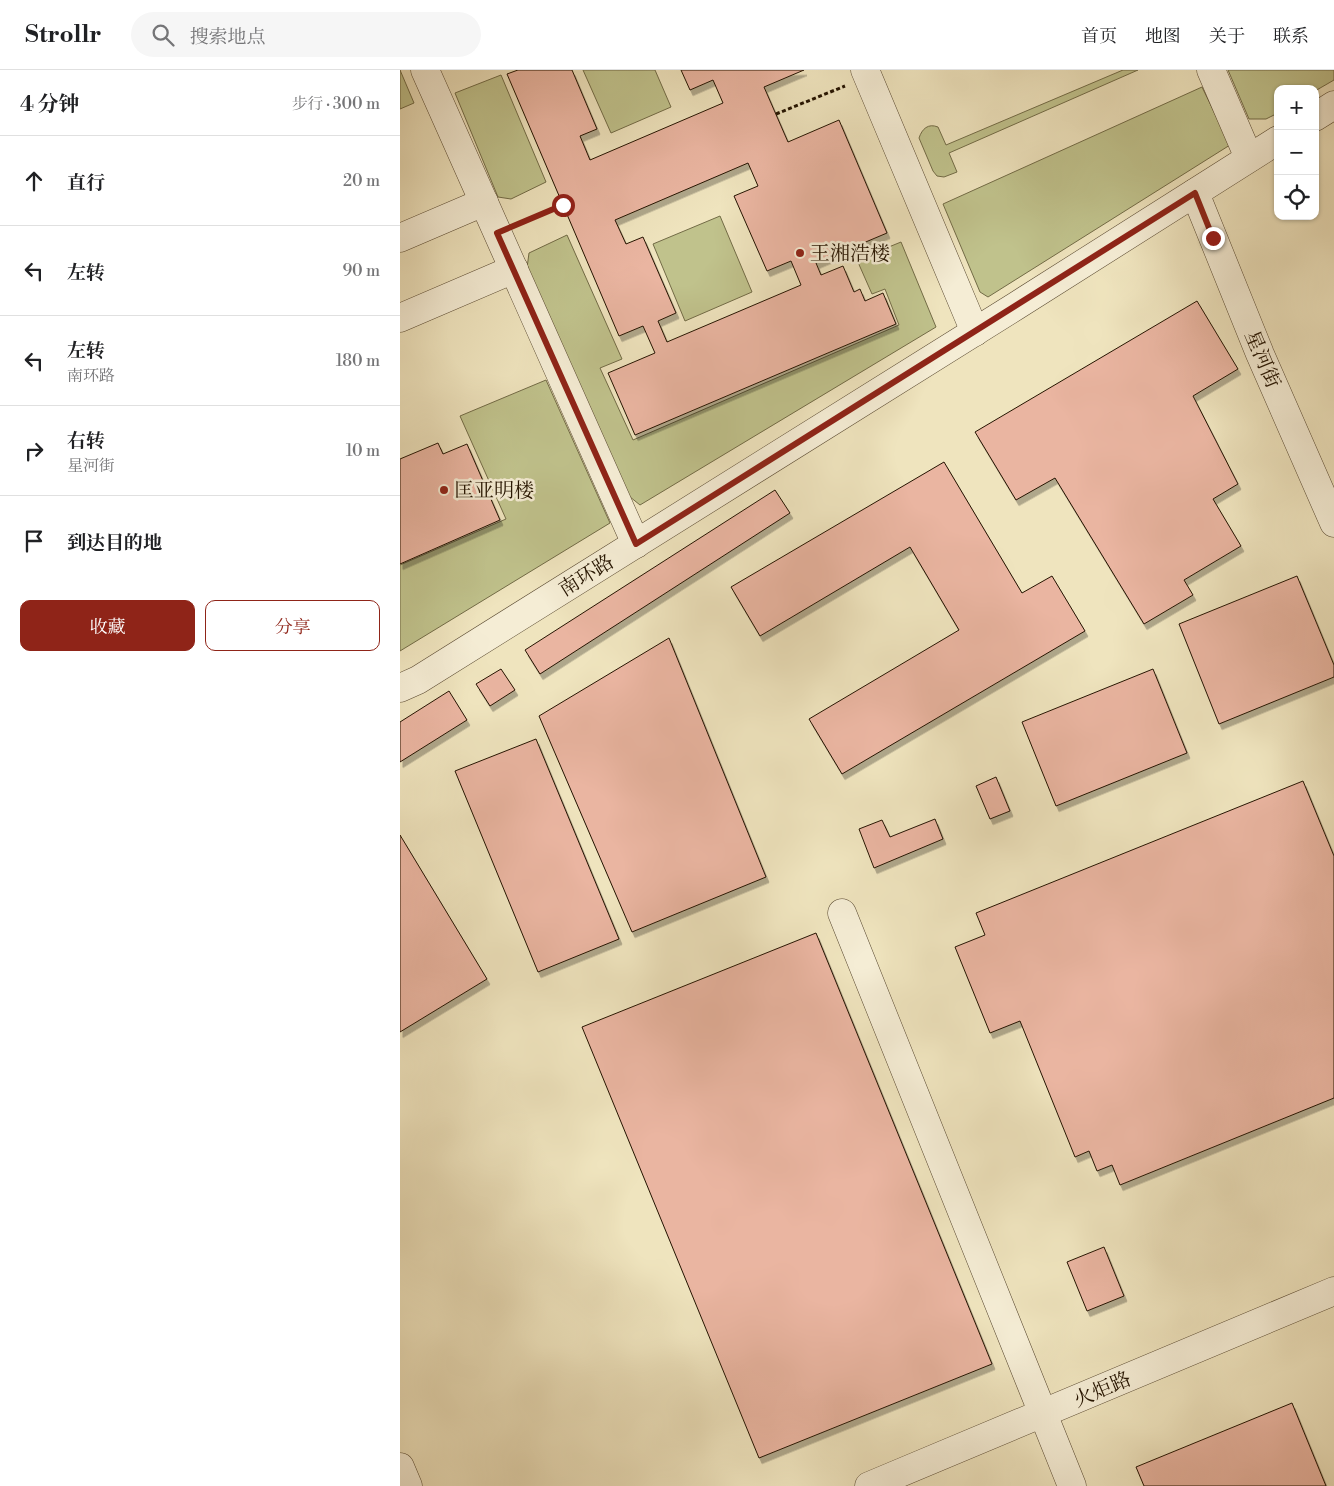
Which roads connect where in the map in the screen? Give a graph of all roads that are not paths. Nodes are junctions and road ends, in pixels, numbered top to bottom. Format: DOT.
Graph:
graph roads {
  1 [pos="425,70"];
  2 [pos="1211,70"];
  3 [pos="866,73"];
  4 [pos="1334,105"];
  5 [pos="1319,114"];
  6 [pos="1274,142"];
  7 [pos="1248,158"];
  8 [pos="1195,193"];
  9 [pos="484,202"];
  10 [pos="400,238"];
  11 [pos="514,269"];
  12 [pos="400,318"];
  13 [pos="975,332"];
  14 [pos="1325,476"];
  15 [pos="1334,523"];
  16 [pos="636,544"];
  17 [pos="400,688"];
  18 [pos="842,913"];
  19 [pos="1334,1291"];
  20 [pos="1042,1414"];
  21 [pos="400,1467"];
  22 [pos="408,1486"];
  23 [pos="869,1486"];
  24 [pos="1072,1486"];
  1 -- 9 [label="street"];
  2 -- 7 [label="street"];
  3 -- 13 [label="street"];
  4 -- 5 [label="street"];
  6 -- 7 [label="street, 南环路"];
  7 -- 8 [label="street, 南环路"];
  8 -- 13 [label="street, 南环路"];
  8 -- 14 [label="street, 星河街"];
  9 -- 10 [label="street"];
  9 -- 11 [label="street"];
  11 -- 12 [label="street"];
  11 -- 16 [label="street"];
  13 -- 16 [label="street, 南环路"];
  14 -- 15 [label="street, 星河街"];
  16 -- 17 [label="street, 南环路"];
  18 -- 20 [label="street"];
  19 -- 20 [label="street, 火炬路"];
  20 -- 23 [label="street, 火炬路"];
  20 -- 24 [label="street"];
  21 -- 22 [label="street"];
}
